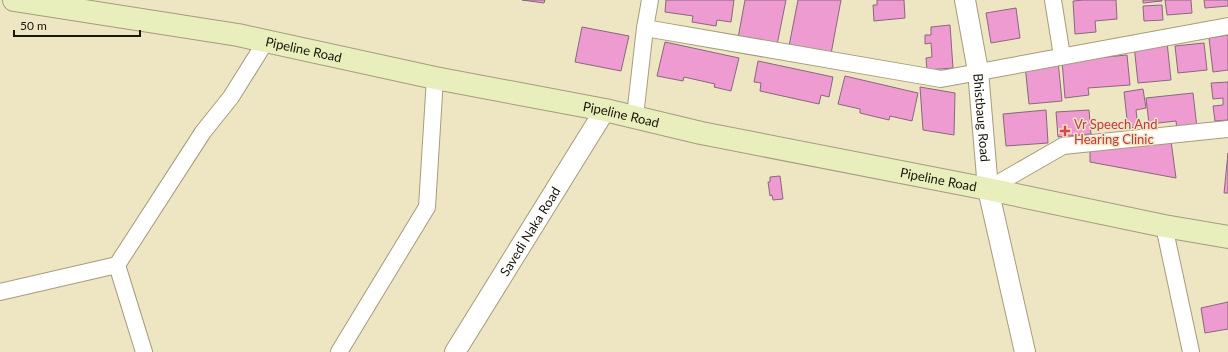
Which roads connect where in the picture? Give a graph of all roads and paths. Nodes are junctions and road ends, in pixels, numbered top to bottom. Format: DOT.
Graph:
graph roads {
  1 [pos="14,0"];
  2 [pos="650,0"];
  3 [pos="965,0"];
  4 [pos="1053,0"];
  5 [pos="1228,26"];
  6 [pos="645,28"];
  7 [pos="266,41"];
  8 [pos="1062,56"];
  9 [pos="978,71"];
  10 [pos="436,78"];
  11 [pos="605,110"];
  12 [pos="635,116"];
  13 [pos="1228,129"];
  14 [pos="988,188"];
  15 [pos="1164,226"];
  16 [pos="1228,237"];
  17 [pos="117,265"];
  18 [pos="0,292"];
  19 [pos="144,352"];
  20 [pos="340,352"];
  21 [pos="455,352"];
  22 [pos="1025,352"];
  23 [pos="1191,352"];
  1 -- 7 [label="main road, Pipeline Road"];
  2 -- 6 [label="street"];
  3 -- 9 [label="street, Bhistbaug Road"];
  4 -- 8 [label="street"];
  5 -- 8 [label="street"];
  6 -- 9 [label="street"];
  6 -- 12 [label="street"];
  7 -- 10 [label="main road, Pipeline Road"];
  7 -- 17 [label="street"];
  8 -- 9 [label="street"];
  9 -- 14 [label="street, Bhistbaug Road"];
  10 -- 11 [label="main road, Pipeline Road"];
  10 -- 20 [label="street"];
  11 -- 12 [label="main road, Pipeline Road"];
  11 -- 21 [label="street, Savedi Naka Road"];
  12 -- 14 [label="main road, Pipeline Road"];
  13 -- 14 [label="street"];
  14 -- 15 [label="main road, Pipeline Road"];
  14 -- 22 [label="street, Bhistbaug Road"];
  15 -- 16 [label="main road, Pipeline Road"];
  15 -- 23 [label="street"];
  17 -- 18 [label="street"];
  17 -- 19 [label="street"];
}
